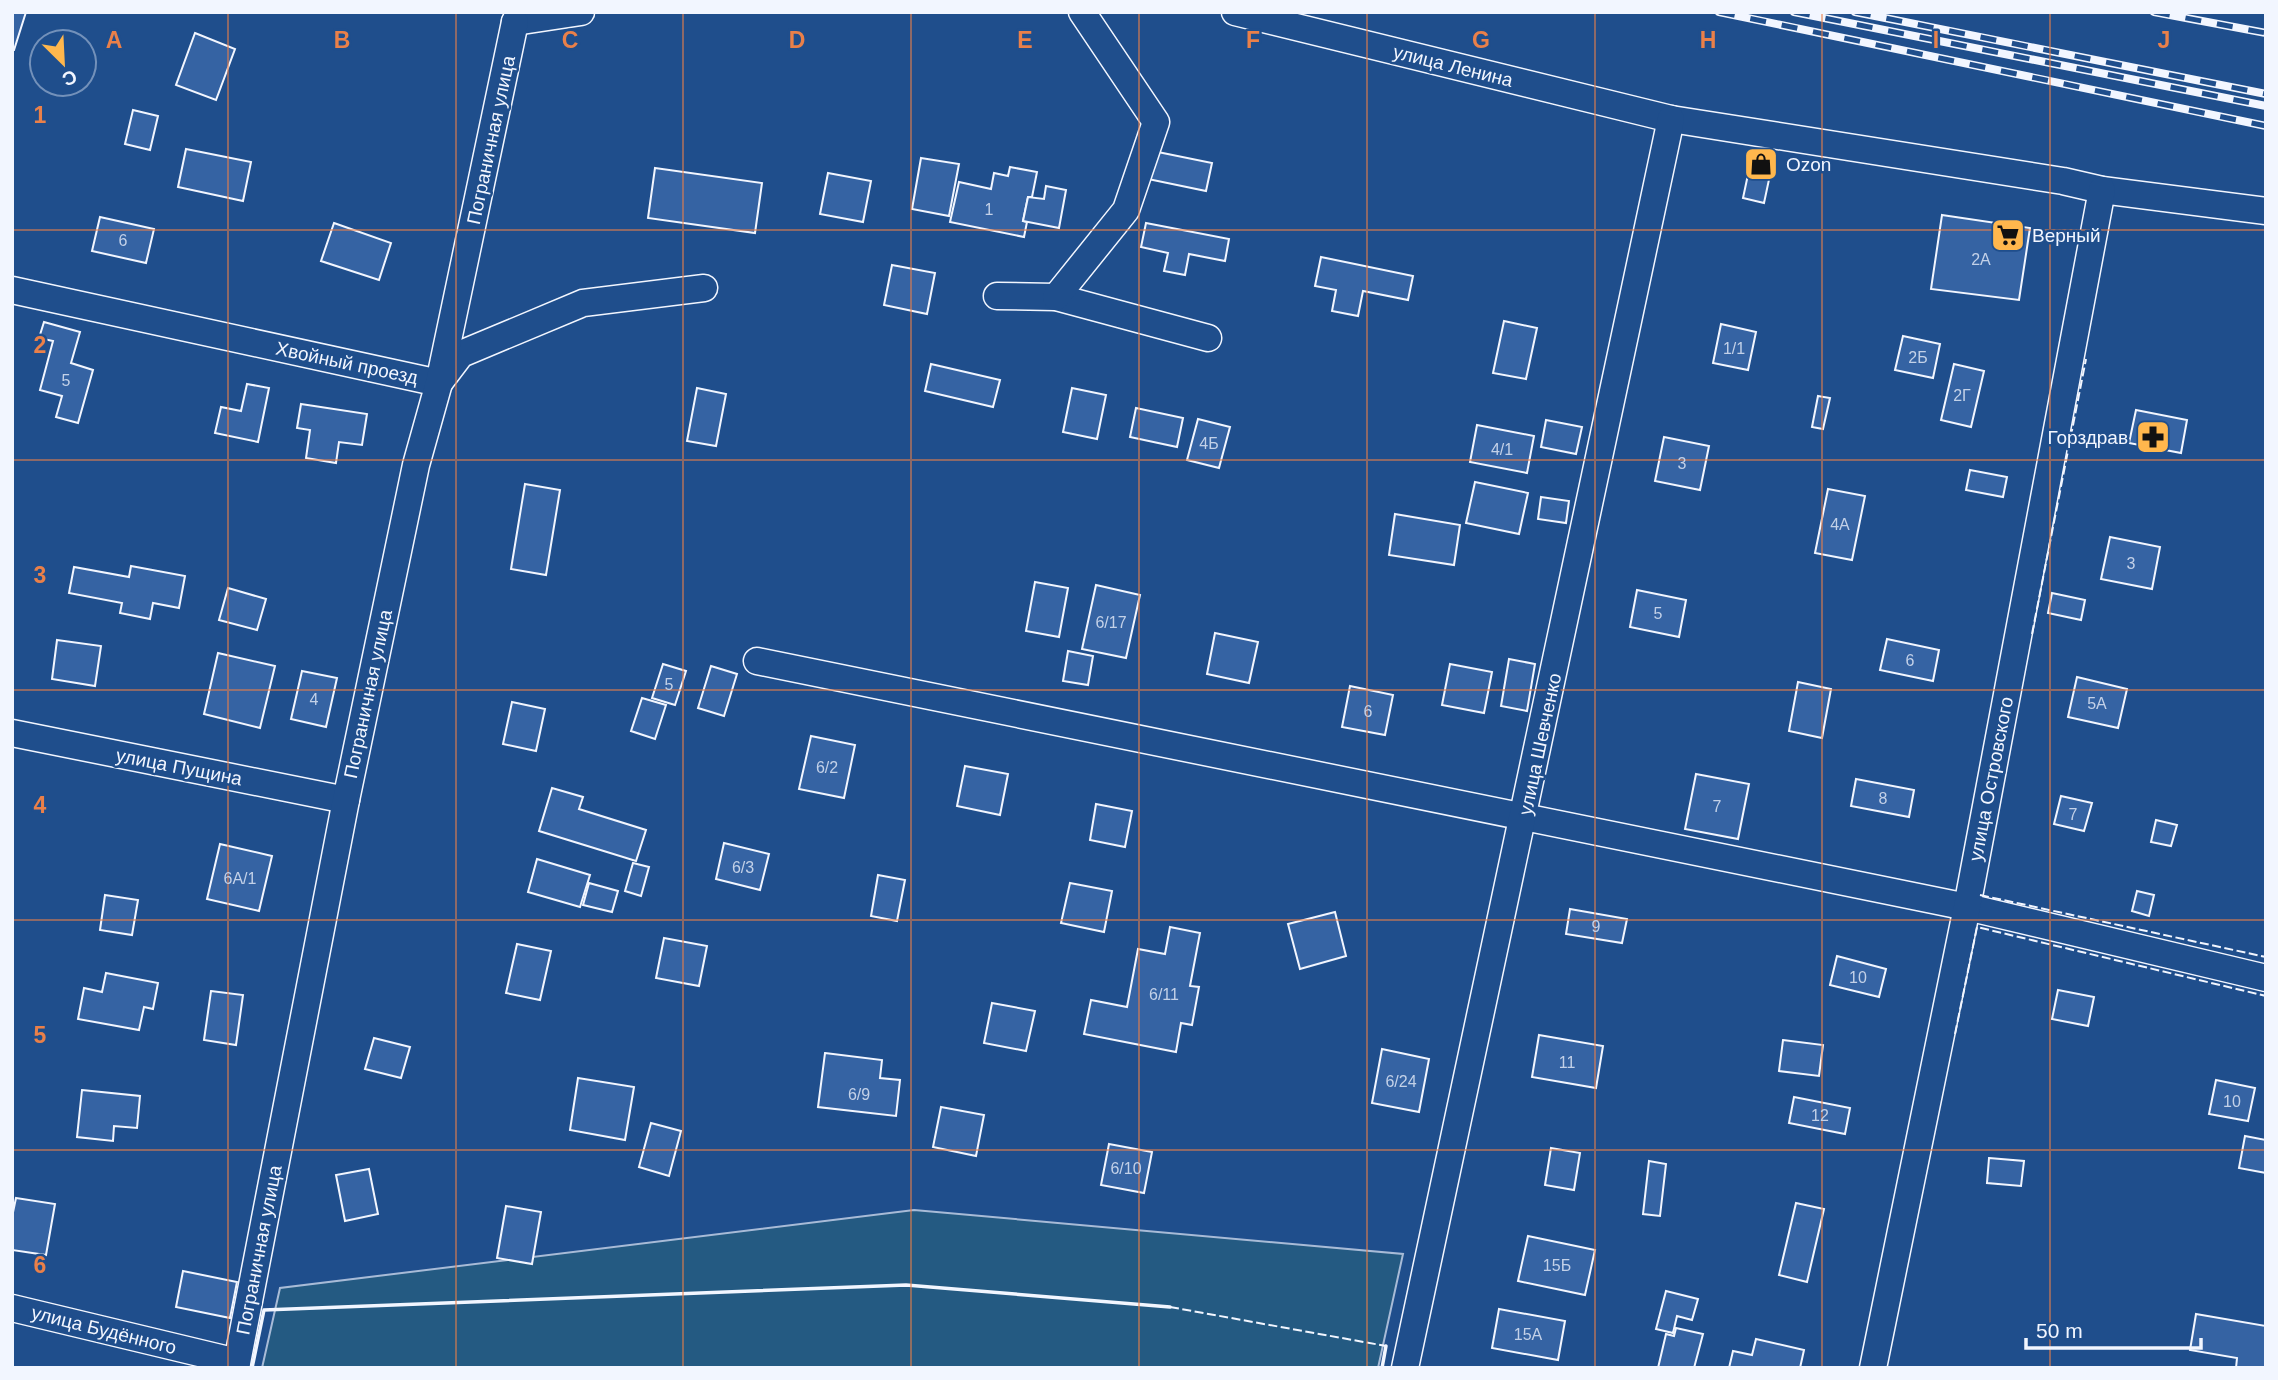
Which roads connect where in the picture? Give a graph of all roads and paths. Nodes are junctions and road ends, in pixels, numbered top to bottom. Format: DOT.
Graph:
graph roads {
  1 [pos="581,12"];
  2 [pos="1082,12"];
  3 [pos="1235,12"];
  4 [pos="509,17"];
  5 [pos="1671,120"];
  6 [pos="2102,190"];
  7 [pos="2266,211"];
  8 [pos="704,288"];
  9 [pos="12,290"];
  10 [pos="997,296"];
  11 [pos="1056,297"];
  12 [pos="1208,338"];
  13 [pos="439,383"];
  14 [pos="757,661"];
  15 [pos="12,733"];
  16 [pos="346,800"];
  17 [pos="1524,817"];
  18 [pos="1967,907"];
  19 [pos="2266,978"];
  20 [pos="12,1308"];
  21 [pos="237,1365"];
  22 [pos="1405,1368"];
  23 [pos="1873,1368"];
  1 -- 4 [label="street"];
  2 -- 11 [label="street"];
  3 -- 5 [label="street, улица Ленина"];
  4 -- 13 [label="street, Пограничная улица"];
  5 -- 6 [label="street, улица Ленина"];
  5 -- 17 [label="street, улица Шевченко"];
  6 -- 7 [label="street, улица Ленина"];
  6 -- 18 [label="street, улица Островского"];
  8 -- 13 [label="street, Хвойный проезд"];
  9 -- 13 [label="street, Хвойный проезд"];
  10 -- 11 [label="street"];
  11 -- 12 [label="street"];
  13 -- 16 [label="street, Пограничная улица"];
  14 -- 17 [label="street"];
  15 -- 16 [label="street, улица Пущина"];
  16 -- 21 [label="street, Пограничная улица"];
  17 -- 18 [label="street"];
  17 -- 22 [label="street, улица Шевченко"];
  18 -- 19 [label="street"];
  18 -- 23 [label="street, улица Островского"];
  20 -- 21 [label="street, улица Будённого"];
}
